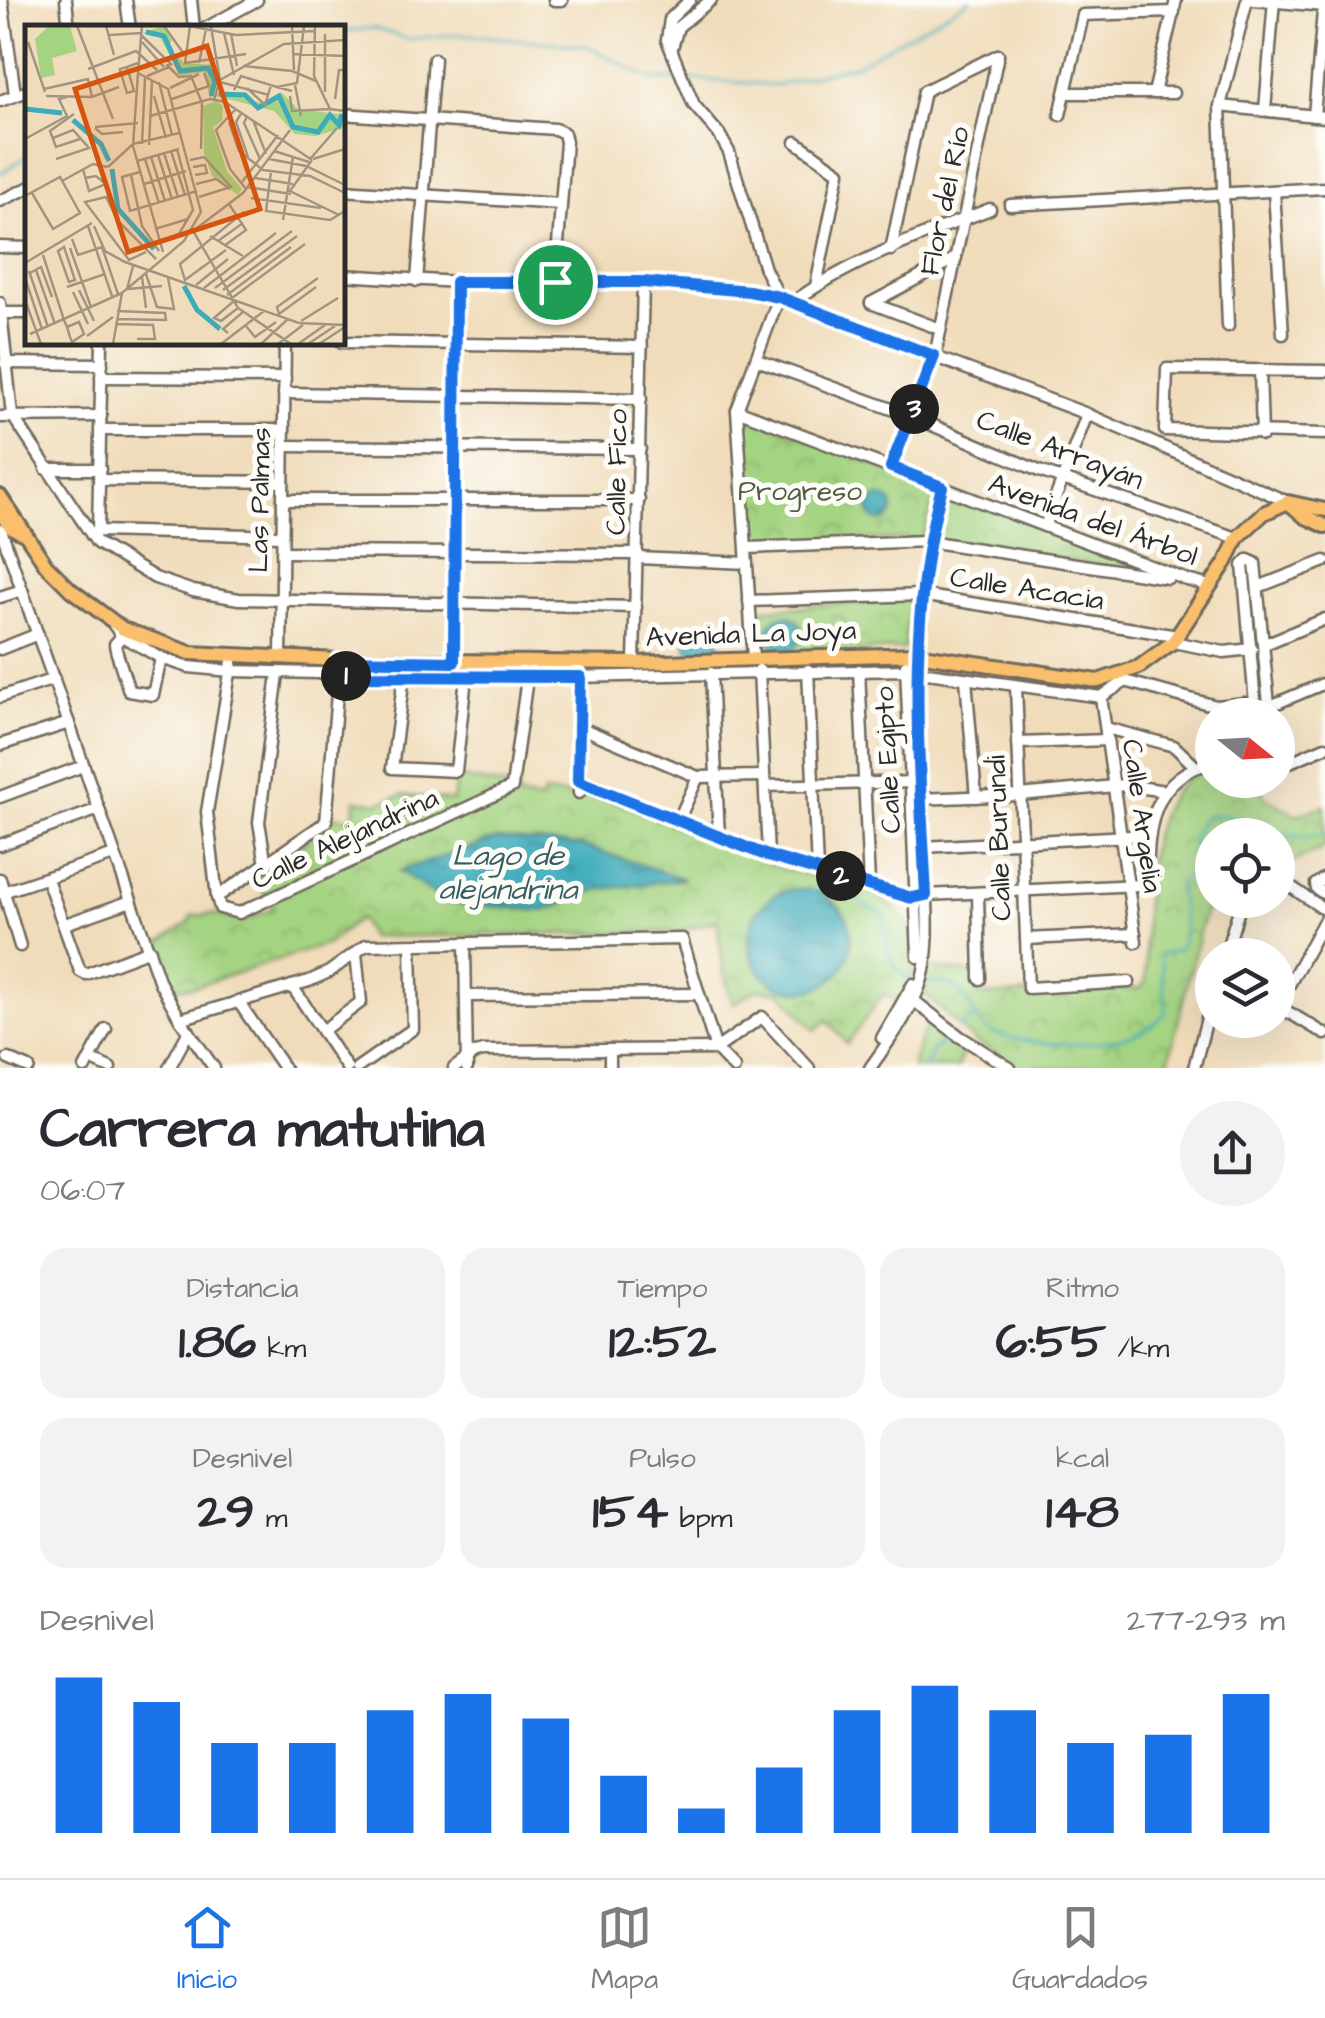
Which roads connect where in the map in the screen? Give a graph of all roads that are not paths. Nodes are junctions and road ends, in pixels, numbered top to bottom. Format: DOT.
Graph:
graph roads {
  1 [pos="2,0"];
  2 [pos="66,0"];
  3 [pos="126,0"];
  4 [pos="191,0"];
  5 [pos="554,0"];
  6 [pos="562,0"];
  7 [pos="690,0"];
  8 [pos="712,0"];
  9 [pos="1250,0"];
  10 [pos="251,1"];
  11 [pos="1274,1"];
  12 [pos="1324,4"];
  13 [pos="1175,6"];
  14 [pos="70,25"];
  15 [pos="130,25"];
  16 [pos="194,25"];
  17 [pos="211,25"];
  18 [pos="673,58"];
  19 [pos="434,59"];
  20 [pos="22,92"];
  21 [pos="1066,93"];
  22 [pos="1154,93"];
  23 [pos="1173,93"];
  24 [pos="0,102"];
  25 [pos="1220,106"];
  26 [pos="1265,110"];
  27 [pos="345,114"];
  28 [pos="1060,115"];
  29 [pos="1320,117"];
  30 [pos="428,119"];
  31 [pos="796,142"];
  32 [pos="1325,188"];
  33 [pos="25,189"];
  34 [pos="345,190"];
  35 [pos="1274,191"];
  36 [pos="1222,193"];
  37 [pos="423,194"];
  38 [pos="0,201"];
  39 [pos="561,204"];
  40 [pos="1010,204"];
  41 [pos="990,209"];
  42 [pos="964,219"];
  43 [pos="0,247"];
  44 [pos="25,248"];
  45 [pos="890,250"];
  46 [pos="956,258"];
  47 [pos="345,275"];
  48 [pos="416,280"];
  49 [pos="456,282"];
  50 [pos="555,282"];
  51 [pos="643,282"];
  52 [pos="816,286"];
  53 [pos="779,297"];
  54 [pos="792,302"];
  55 [pos="0,303"];
  56 [pos="1,313"];
  57 [pos="1228,326"];
  58 [pos="940,329"];
  59 [pos="1283,334"];
  60 [pos="345,342"];
  61 [pos="456,343"];
  62 [pos="102,345"];
  63 [pos="285,345"];
  64 [pos="642,348"];
  65 [pos="934,356"];
  66 [pos="757,360"];
  67 [pos="5,364"];
  68 [pos="102,364"];
  69 [pos="1260,370"];
  70 [pos="1325,371"];
  71 [pos="102,377"];
  72 [pos="285,378"];
  73 [pos="284,394"];
  74 [pos="456,395"];
  75 [pos="641,398"];
  76 [pos="737,410"];
  77 [pos="1087,414"];
  78 [pos="6,416"];
  79 [pos="101,416"];
  80 [pos="911,416"];
  81 [pos="100,430"];
  82 [pos="284,430"];
  83 [pos="1325,434"];
  84 [pos="1262,435"];
  85 [pos="284,446"];
  86 [pos="455,448"];
  87 [pos="640,449"];
  88 [pos="891,467"];
  89 [pos="46,469"];
  90 [pos="100,474"];
  91 [pos="1063,478"];
  92 [pos="283,482"];
  93 [pos="942,487"];
  94 [pos="0,496"];
  95 [pos="455,498"];
  96 [pos="283,500"];
  97 [pos="639,500"];
  98 [pos="1288,502"];
  99 [pos="1318,508"];
  100 [pos="0,514"];
  101 [pos="1044,526"];
  102 [pos="1325,526"];
  103 [pos="11,529"];
  104 [pos="95,533"];
  105 [pos="282,536"];
  106 [pos="1236,538"];
  107 [pos="927,542"];
  108 [pos="747,548"];
  109 [pos="282,552"];
  110 [pos="454,552"];
  111 [pos="638,556"];
  112 [pos="1325,561"];
  113 [pos="747,563"];
  114 [pos="1187,580"];
  115 [pos="1210,586"];
  116 [pos="1258,587"];
  117 [pos="22,590"];
  118 [pos="920,595"];
  119 [pos="0,598"];
  120 [pos="281,601"];
  121 [pos="749,601"];
  122 [pos="454,603"];
  123 [pos="636,606"];
  124 [pos="1325,619"];
  125 [pos="118,630"];
  126 [pos="38,634"];
  127 [pos="1175,639"];
  128 [pos="1265,644"];
  129 [pos="0,648"];
  130 [pos="1252,650"];
  131 [pos="911,654"];
  132 [pos="233,655"];
  133 [pos="161,658"];
  134 [pos="280,658"];
  135 [pos="339,660"];
  136 [pos="454,662"];
  137 [pos="634,663"];
  138 [pos="756,664"];
  139 [pos="580,670"];
  140 [pos="808,670"];
  141 [pos="860,670"];
  142 [pos="911,670"];
  143 [pos="230,671"];
  144 [pos="711,673"];
  145 [pos="278,674"];
  146 [pos="339,676"];
  147 [pos="404,676"];
  148 [pos="466,677"];
  149 [pos="526,678"];
  150 [pos="54,679"];
  151 [pos="966,679"];
  152 [pos="1120,680"];
  153 [pos="1325,683"];
  154 [pos="1016,686"];
  155 [pos="0,697"];
  156 [pos="1102,697"];
  157 [pos="1255,698"];
  158 [pos="1269,698"];
  159 [pos="1294,698"];
  160 [pos="1195,700"];
  161 [pos="69,723"];
  162 [pos="580,727"];
  163 [pos="1107,734"];
  164 [pos="1018,743"];
  165 [pos="0,745"];
  166 [pos="1325,747"];
  167 [pos="1295,760"];
  168 [pos="83,766"];
  169 [pos="1195,766"];
  170 [pos="698,776"];
  171 [pos="718,778"];
  172 [pos="765,781"];
  173 [pos="916,782"];
  174 [pos="813,785"];
  175 [pos="865,785"];
  176 [pos="1115,786"];
  177 [pos="1165,791"];
  178 [pos="1020,796"];
  179 [pos="0,797"];
  180 [pos="976,797"];
  181 [pos="917,799"];
  182 [pos="99,810"];
  183 [pos="679,820"];
  184 [pos="1148,835"];
  185 [pos="719,837"];
  186 [pos="1123,837"];
  187 [pos="1022,843"];
  188 [pos="0,844"];
  189 [pos="923,847"];
  190 [pos="114,855"];
  191 [pos="768,856"];
  192 [pos="266,865"];
  193 [pos="818,870"];
  194 [pos="0,879"];
  195 [pos="47,879"];
  196 [pos="1322,879"];
  197 [pos="869,884"];
  198 [pos="1130,887"];
  199 [pos="1295,890"];
  200 [pos="1023,892"];
  201 [pos="2,893"];
  202 [pos="978,894"];
  203 [pos="1325,894"];
  204 [pos="216,897"];
  205 [pos="922,897"];
  206 [pos="131,901"];
  207 [pos="1325,910"];
  208 [pos="1325,919"];
  209 [pos="65,924"];
  210 [pos="1026,938"];
  211 [pos="464,944"];
  212 [pos="411,945"];
  213 [pos="20,946"];
  214 [pos="361,949"];
  215 [pos="150,950"];
  216 [pos="1295,975"];
  217 [pos="980,979"];
  218 [pos="1129,982"];
  219 [pos="292,986"];
  220 [pos="698,994"];
  221 [pos="467,996"];
  222 [pos="910,998"];
  223 [pos="238,1001"];
  224 [pos="1295,1016"];
  225 [pos="180,1020"];
  226 [pos="106,1029"];
  227 [pos="322,1030"];
  228 [pos="189,1031"];
  229 [pos="1325,1034"];
  230 [pos="1202,1038"];
  231 [pos="716,1049"];
  232 [pos="610,1050"];
  233 [pos="8,1059"];
  234 [pos="87,1063"];
  235 [pos="467,1063"];
  236 [pos="174,1065"];
  237 [pos="29,1068"];
  238 [pos="110,1068"];
  239 [pos="214,1068"];
  240 [pos="284,1068"];
  241 [pos="347,1068"];
  242 [pos="357,1068"];
  243 [pos="454,1068"];
  244 [pos="610,1068"];
  245 [pos="734,1068"];
  246 [pos="809,1068"];
  247 [pos="862,1068"];
  248 [pos="870,1068"];
  249 [pos="1010,1068"];
  250 [pos="1194,1068"];
  1 -- 20 [label="street"];
  2 -- 14 [label="street"];
  3 -- 15 [label="street"];
  4 -- 16 [label="street"];
  5 -- 6 [label="street"];
  7 -- 18 [label="street"];
  8 -- 18 [label="street"];
  9 -- 11 [label="street"];
  9 -- 25 [label="street"];
  10 -- 17 [label="street"];
  11 -- 12 [label="street"];
  11 -- 26 [label="street"];
  12 -- 29 [label="street"];
  13 -- 21 [label="street"];
  13 -- 22 [label="street"];
  18 -- 53 [label="street"];
  19 -- 30 [label="street"];
  20 -- 24 [label="street"];
  21 -- 22 [label="street"];
  21 -- 28 [label="street"];
  22 -- 23 [label="street"];
  25 -- 26 [label="street"];
  25 -- 36 [label="street"];
  26 -- 29 [label="street"];
  27 -- 30 [label="street"];
  30 -- 37 [label="street"];
  30 -- 39 [label="street"];
  31 -- 52 [label="street"];
  32 -- 35 [label="street"];
  33 -- 38 [label="street"];
  34 -- 37 [label="street"];
  35 -- 36 [label="street"];
  35 -- 59 [label="street"];
  36 -- 40 [label="street"];
  36 -- 57 [label="street"];
  37 -- 39 [label="street"];
  37 -- 48 [label="street"];
  39 -- 50 [label="street"];
  41 -- 42 [label="street"];
  42 -- 45 [label="street"];
  42 -- 45 [label="street, Flor del Río"];
  42 -- 46 [label="street, Flor del Río"];
  43 -- 44 [label="street"];
  45 -- 52 [label="street"];
  46 -- 58 [label="street, Flor del Río"];
  46 -- 58 [label="street"];
  47 -- 48 [label="street"];
  48 -- 49 [label="street"];
  49 -- 50 [label="street"];
  49 -- 61 [label="street"];
  50 -- 51 [label="street"];
  51 -- 53 [label="street"];
  51 -- 64 [label="street, Calle Fico"];
  52 -- 54 [label="street"];
  53 -- 54 [label="street"];
  53 -- 66 [label="street"];
  54 -- 65 [label="street"];
  55 -- 56 [label="street"];
  56 -- 67 [label="street"];
  58 -- 65 [label="street, Flor del Río"];
  60 -- 61 [label="street"];
  61 -- 64 [label="street"];
  61 -- 74 [label="street"];
  62 -- 68 [label="street"];
  63 -- 72 [label="street, Las Palmas"];
  64 -- 75 [label="street, Calle Fico"];
  65 -- 77 [label="street"];
  65 -- 80 [label="street, Flor del Río"];
  66 -- 76 [label="street"];
  66 -- 80 [label="street, Calle Arrayán"];
  67 -- 68 [label="street"];
  67 -- 78 [label="street"];
  68 -- 71 [label="street"];
  69 -- 70 [label="street"];
  69 -- 84 [label="street"];
  69 -- 84 [label="street"];
  71 -- 72 [label="street"];
  71 -- 79 [label="street"];
  72 -- 73 [label="street, Las Palmas"];
  73 -- 74 [label="street"];
  73 -- 82 [label="street, Las Palmas"];
  74 -- 75 [label="street"];
  74 -- 86 [label="street"];
  75 -- 87 [label="street, Calle Fico"];
  76 -- 88 [label="street, Avenida del Árbol"];
  76 -- 108 [label="street"];
  77 -- 91 [label="street"];
  77 -- 98 [label="street"];
  78 -- 79 [label="street"];
  78 -- 89 [label="street"];
  79 -- 81 [label="street"];
  80 -- 88 [label="street, Flor del Río"];
  80 -- 91 [label="street, Calle Arrayán"];
  81 -- 82 [label="street"];
  81 -- 90 [label="street"];
  82 -- 85 [label="street, Las Palmas"];
  83 -- 84 [label="street"];
  85 -- 86 [label="street"];
  85 -- 92 [label="street, Las Palmas"];
  86 -- 87 [label="street"];
  86 -- 95 [label="street"];
  87 -- 97 [label="street, Calle Fico"];
  88 -- 93 [label="street, Avenida del Árbol"];
  89 -- 90 [label="street"];
  89 -- 104 [label="street"];
  90 -- 92 [label="street"];
  90 -- 104 [label="street"];
  91 -- 101 [label="street"];
  91 -- 106 [label="street, Calle Arrayán"];
  92 -- 96 [label="street, Las Palmas"];
  93 -- 101 [label="street, Avenida del Árbol"];
  93 -- 107 [label="street, Calle Egipto"];
  94 -- 103 [label="main road, Avenida La Joya"];
  95 -- 96 [label="street"];
  95 -- 97 [label="street"];
  95 -- 110 [label="street"];
  96 -- 105 [label="street, Las Palmas"];
  97 -- 111 [label="street, Calle Fico"];
  98 -- 99 [label="main road"];
  98 -- 102 [label="main road"];
  98 -- 106 [label="main road, Avenida La Joya"];
  100 -- 103 [label="main road, Avenida La Joya"];
  101 -- 114 [label="street, Avenida del Árbol"];
  103 -- 117 [label="street"];
  103 -- 125 [label="main road, Avenida La Joya"];
  104 -- 105 [label="street"];
  104 -- 120 [label="street"];
  105 -- 109 [label="street, Las Palmas"];
  106 -- 115 [label="main road, Avenida La Joya"];
  107 -- 108 [label="street"];
  107 -- 114 [label="street"];
  107 -- 118 [label="street, Calle Egipto"];
  108 -- 113 [label="street"];
  109 -- 110 [label="street"];
  109 -- 120 [label="street, Las Palmas"];
  110 -- 111 [label="street"];
  110 -- 122 [label="street"];
  111 -- 113 [label="street"];
  111 -- 123 [label="street, Calle Fico"];
  112 -- 116 [label="street"];
  113 -- 121 [label="street"];
  114 -- 115 [label="street, Avenida del Árbol"];
  115 -- 127 [label="main road, Avenida La Joya"];
  116 -- 128 [label="street"];
  116 -- 130 [label="street"];
  117 -- 119 [label="street"];
  117 -- 126 [label="street"];
  118 -- 121 [label="street, Calle Acacia"];
  118 -- 127 [label="street, Calle Acacia"];
  118 -- 131 [label="street, Calle Egipto"];
  120 -- 122 [label="street"];
  120 -- 134 [label="street, Las Palmas"];
  121 -- 138 [label="street"];
  122 -- 123 [label="street"];
  122 -- 136 [label="street"];
  123 -- 137 [label="street, Calle Fico"];
  124 -- 128 [label="street"];
  125 -- 132 [label="main road, Avenida La Joya"];
  125 -- 133 [label="street, Avenida La Joya"];
  125 -- 133 [label="street"];
  126 -- 129 [label="street"];
  126 -- 150 [label="street"];
  127 -- 130 [label="street, Calle Acacia"];
  127 -- 152 [label="main road, Avenida La Joya"];
  128 -- 158 [label="street"];
  130 -- 157 [label="street"];
  131 -- 138 [label="main road, Avenida La Joya"];
  131 -- 142 [label="street, Calle Egipto"];
  131 -- 152 [label="main road, Avenida La Joya"];
  132 -- 134 [label="main road, Avenida La Joya"];
  132 -- 143 [label="street, Calle Alejandrina"];
  133 -- 143 [label="street, Avenida La Joya"];
  134 -- 135 [label="main road, Avenida La Joya"];
  135 -- 136 [label="main road, Avenida La Joya"];
  135 -- 146 [label="street"];
  136 -- 139 [label="main road, Avenida La Joya"];
  137 -- 138 [label="main road, Avenida La Joya"];
  137 -- 139 [label="main road, Avenida La Joya"];
  138 -- 140 [label="street, Avenida La Joya"];
  138 -- 144 [label="street, Avenida La Joya"];
  138 -- 172 [label="street"];
  139 -- 144 [label="street, Avenida La Joya"];
  139 -- 149 [label="street, Avenida La Joya"];
  139 -- 162 [label="street"];
  140 -- 141 [label="street, Avenida La Joya"];
  140 -- 174 [label="street"];
  141 -- 142 [label="street, Avenida La Joya"];
  141 -- 175 [label="street"];
  142 -- 151 [label="street, Avenida La Joya"];
  142 -- 173 [label="street, Calle Egipto"];
  143 -- 145 [label="street, Avenida La Joya"];
  143 -- 204 [label="street, Calle Alejandrina"];
  144 -- 171 [label="street"];
  145 -- 146 [label="street, Avenida La Joya"];
  145 -- 192 [label="street"];
  146 -- 147 [label="street, Avenida La Joya"];
  146 -- 192 [label="street"];
  147 -- 148 [label="street, Avenida La Joya"];
  147 -- 148 [label="street"];
  148 -- 149 [label="street, Avenida La Joya"];
  149 -- 204 [label="street, Calle Alejandrina"];
  150 -- 155 [label="street"];
  150 -- 161 [label="street"];
  151 -- 154 [label="street, Avenida La Joya"];
  151 -- 180 [label="street"];
  152 -- 156 [label="street, Avenida La Joya"];
  152 -- 160 [label="street"];
  153 -- 159 [label="street"];
  154 -- 156 [label="street, Avenida La Joya"];
  154 -- 164 [label="street, Calle Burundi"];
  156 -- 163 [label="street, Calle Argelia"];
  161 -- 165 [label="street"];
  161 -- 168 [label="street"];
  162 -- 170 [label="street"];
  162 -- 183 [label="street"];
  163 -- 164 [label="street"];
  163 -- 169 [label="street"];
  163 -- 176 [label="street, Calle Argelia"];
  164 -- 178 [label="street, Calle Burundi"];
  166 -- 167 [label="street"];
  168 -- 179 [label="street"];
  168 -- 182 [label="street"];
  169 -- 177 [label="street"];
  170 -- 171 [label="street"];
  170 -- 183 [label="street"];
  171 -- 172 [label="street"];
  171 -- 185 [label="street"];
  172 -- 174 [label="street"];
  172 -- 191 [label="street"];
  173 -- 175 [label="street"];
  173 -- 181 [label="street, Calle Egipto"];
  174 -- 175 [label="street"];
  174 -- 193 [label="street"];
  175 -- 197 [label="street"];
  176 -- 177 [label="street"];
  176 -- 178 [label="street"];
  176 -- 186 [label="street, Calle Argelia"];
  177 -- 184 [label="street"];
  178 -- 180 [label="street"];
  178 -- 187 [label="street, Calle Burundi"];
  180 -- 181 [label="street"];
  181 -- 189 [label="street, Calle Egipto"];
  181 -- 205 [label="street, Calle Egipto"];
  182 -- 188 [label="street"];
  182 -- 190 [label="street"];
  183 -- 185 [label="street"];
  184 -- 186 [label="street"];
  184 -- 198 [label="street"];
  185 -- 191 [label="street"];
  186 -- 187 [label="street"];
  186 -- 198 [label="street, Calle Argelia"];
  187 -- 189 [label="street"];
  187 -- 200 [label="street, Calle Burundi"];
  189 -- 205 [label="street, Calle Egipto"];
  190 -- 195 [label="street"];
  190 -- 206 [label="street"];
  191 -- 193 [label="street"];
  192 -- 204 [label="street"];
  193 -- 197 [label="street"];
  194 -- 201 [label="street"];
  195 -- 201 [label="street"];
  195 -- 209 [label="street"];
  196 -- 203 [label="street"];
  197 -- 205 [label="street"];
  198 -- 200 [label="street"];
  198 -- 210 [label="street, Calle Argelia"];
  199 -- 207 [label="street"];
  200 -- 202 [label="street"];
  200 -- 210 [label="street, Calle Burundi"];
  201 -- 213 [label="street"];
  202 -- 205 [label="street"];
  202 -- 217 [label="street"];
  205 -- 222 [label="street, Calle Egipto"];
  206 -- 209 [label="street"];
  206 -- 215 [label="street"];
  208 -- 216 [label="street"];
  209 -- 215 [label="street"];
  210 -- 218 [label="street, Calle Burundi"];
  211 -- 212 [label="street"];
  211 -- 220 [label="street"];
  211 -- 221 [label="street"];
  212 -- 214 [label="street"];
  212 -- 242 [label="street"];
  214 -- 219 [label="street"];
  214 -- 227 [label="street"];
  215 -- 225 [label="street"];
  219 -- 223 [label="street"];
  219 -- 227 [label="street"];
  220 -- 221 [label="street"];
  220 -- 231 [label="street"];
  221 -- 235 [label="street"];
  222 -- 247 [label="street"];
  222 -- 248 [label="street"];
  222 -- 249 [label="street"];
  223 -- 225 [label="street"];
  223 -- 240 [label="street"];
  224 -- 229 [label="street"];
  225 -- 228 [label="street"];
  226 -- 234 [label="street"];
  227 -- 241 [label="street"];
  228 -- 236 [label="street"];
  228 -- 239 [label="street"];
  230 -- 250 [label="street"];
  231 -- 232 [label="street"];
  231 -- 245 [label="street"];
  231 -- 246 [label="street"];
  232 -- 235 [label="street"];
  232 -- 244 [label="street"];
  233 -- 237 [label="street"];
  234 -- 238 [label="street"];
  235 -- 243 [label="street"];
}
